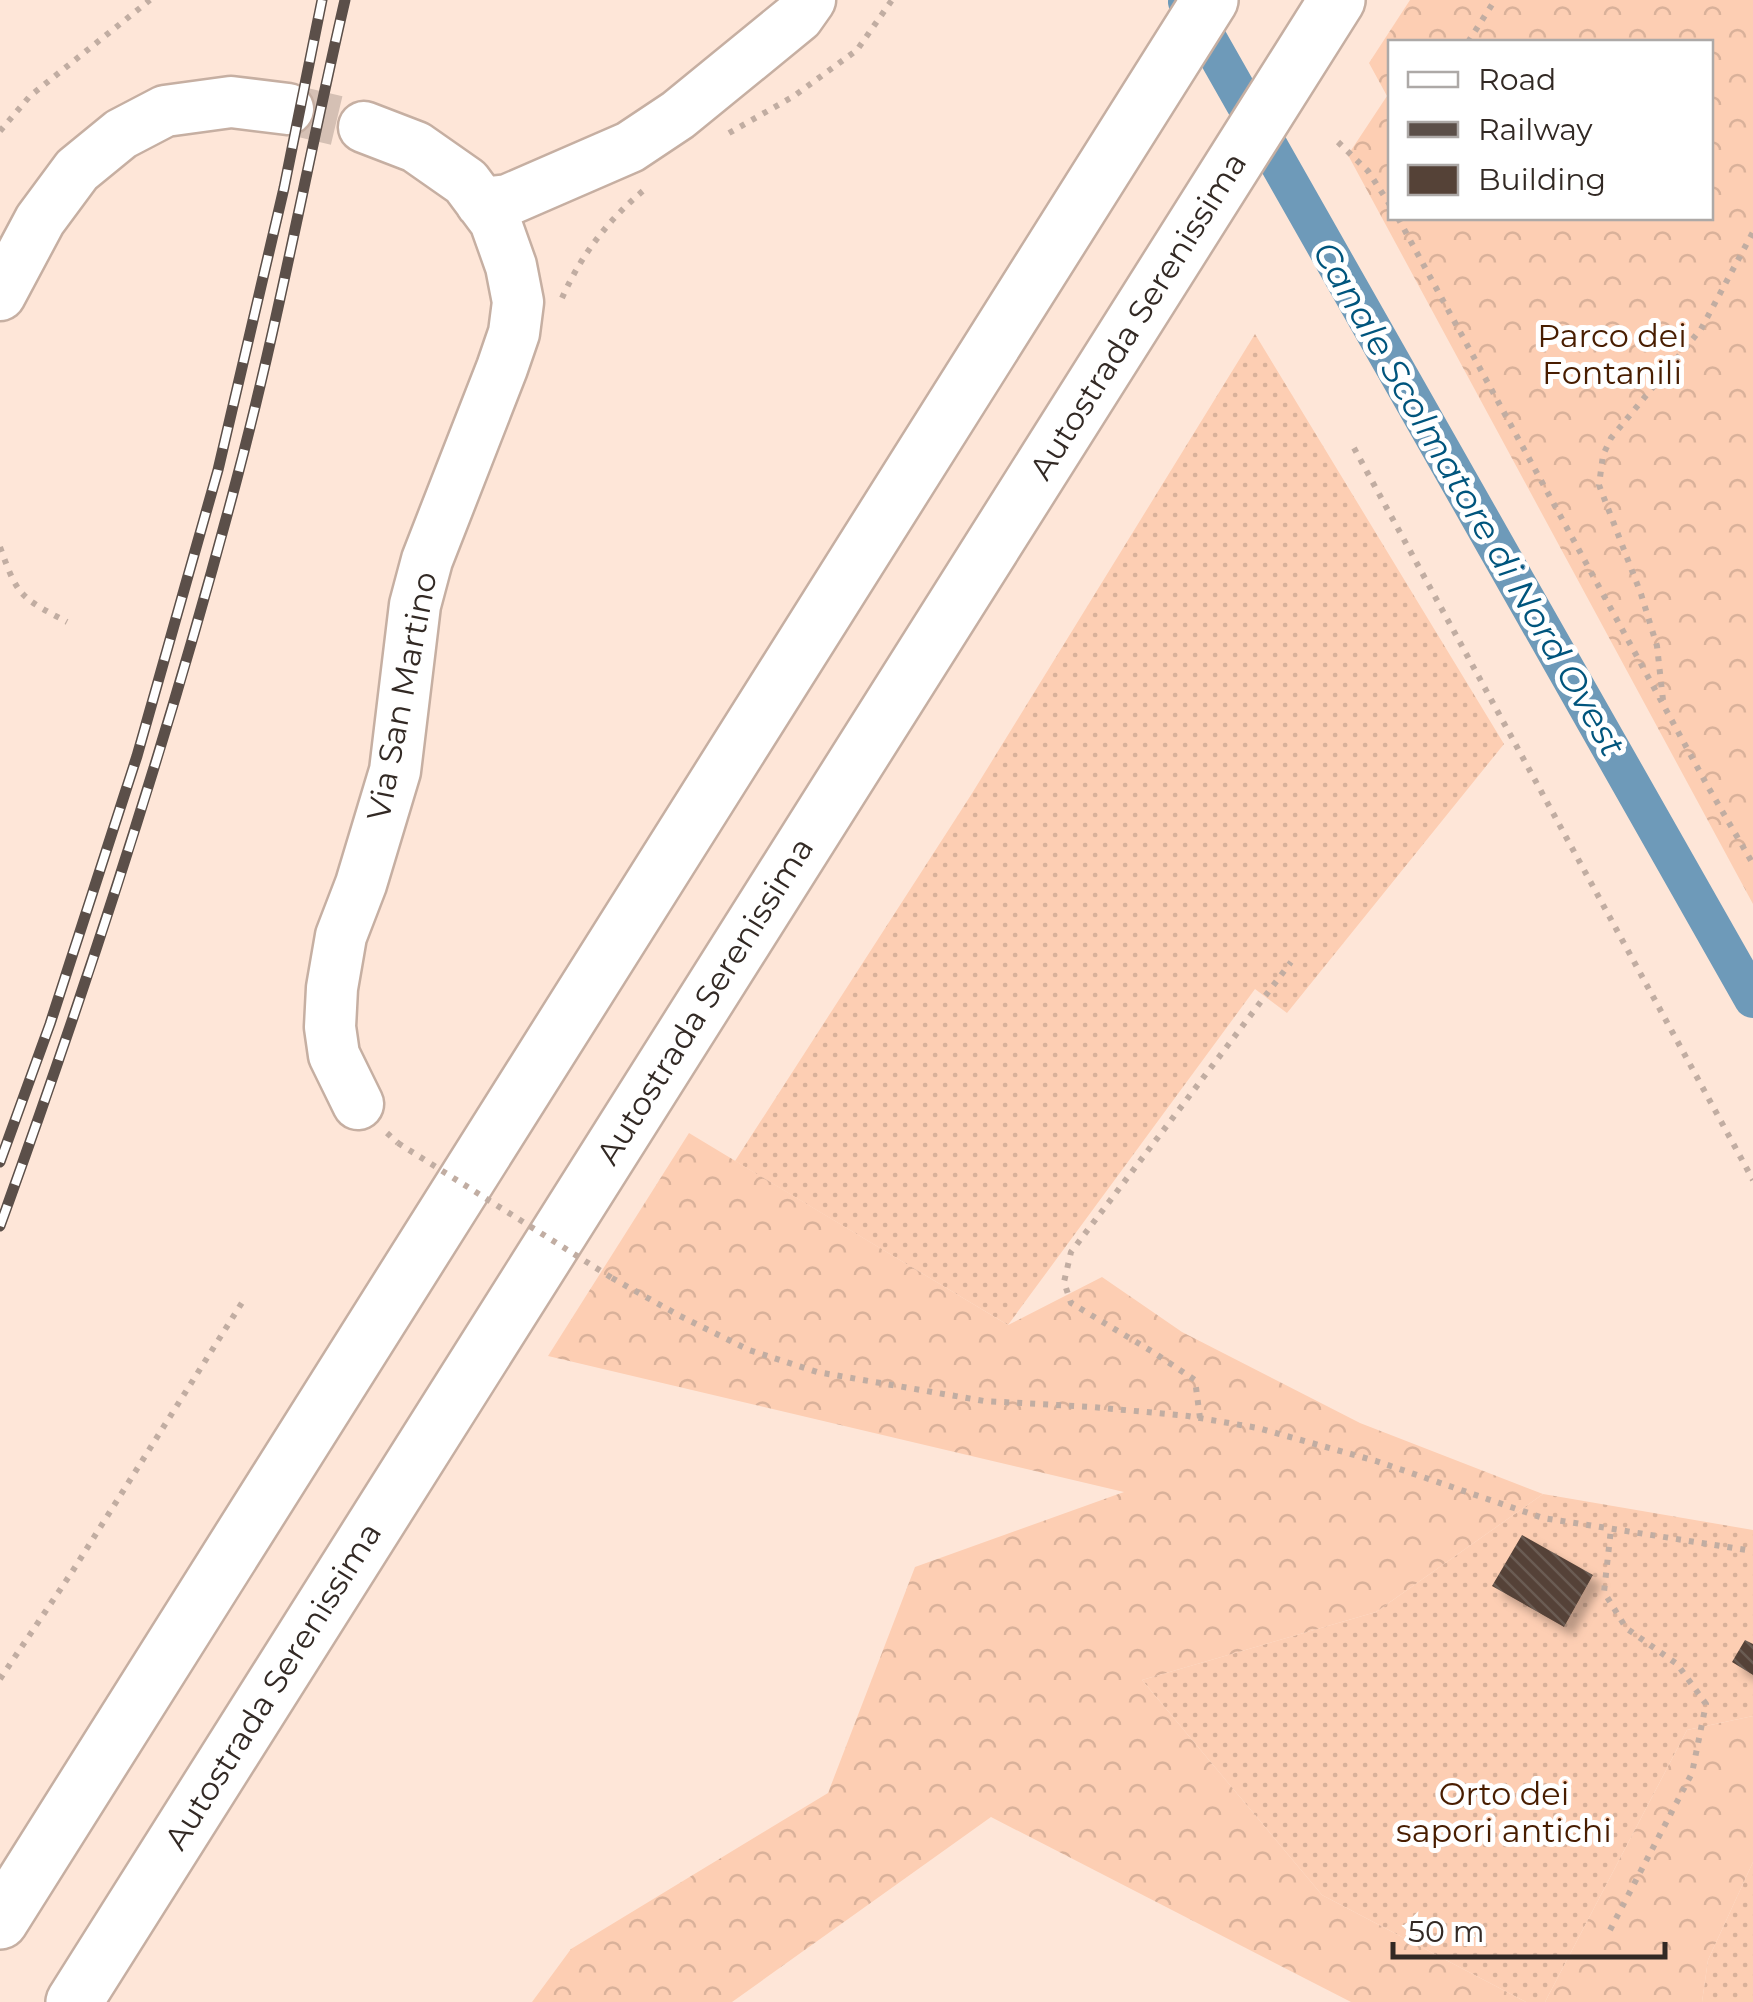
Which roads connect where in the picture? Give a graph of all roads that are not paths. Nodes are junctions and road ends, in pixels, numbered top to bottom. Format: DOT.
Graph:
graph roads {
  1 [pos="810,0"];
  2 [pos="1210,0"];
  3 [pos="1336,0"];
  4 [pos="288,109"];
  5 [pos="364,126"];
  6 [pos="482,203"];
  7 [pos="0,294"];
  8 [pos="358,1104"];
  9 [pos="255,1716"];
  10 [pos="0,1921"];
  11 [pos="74,2002"];
  12 [pos="104,2002"];
  1 -- 6 [label="lane"];
  2 -- 10 [label="highway"];
  3 -- 9 [label="highway, Autostrada Serenissima"];
  4 -- 7 [label="lane"];
  5 -- 6 [label="lane, Via San Martino"];
  6 -- 8 [label="lane, Via San Martino"];
  9 -- 11 [label="highway, Autostrada Serenissima"];
  9 -- 12 [label="lane"];
}
